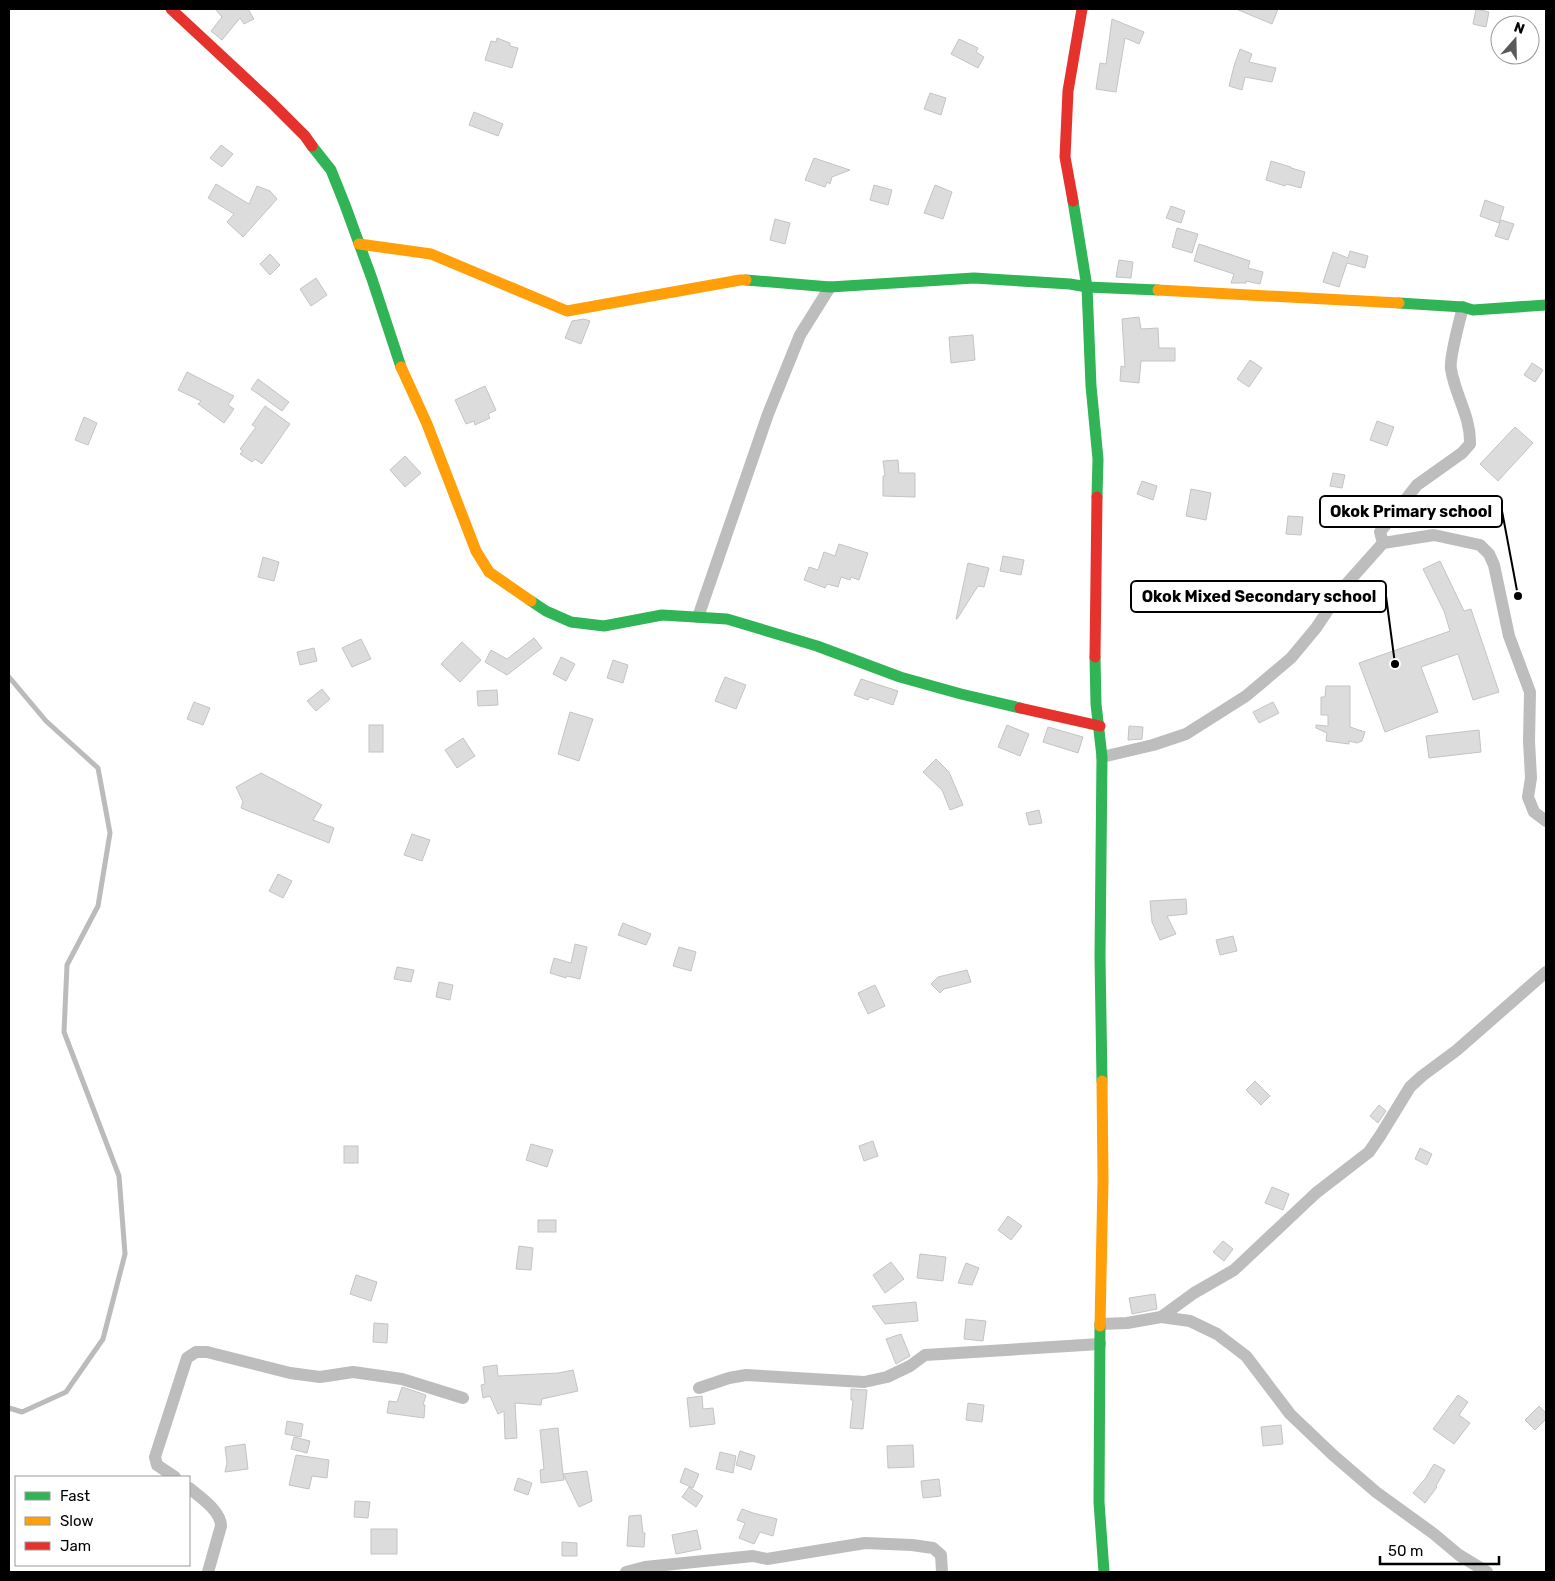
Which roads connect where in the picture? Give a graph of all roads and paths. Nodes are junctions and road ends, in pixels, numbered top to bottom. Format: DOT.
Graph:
graph roads {
  1 [pos="171,9"];
  2 [pos="1082,9"];
  3 [pos="360,244"];
  4 [pos="830,287"];
  5 [pos="1087,287"];
  6 [pos="1546,304"];
  7 [pos="1463,307"];
  8 [pos="1383,543"];
  9 [pos="698,617"];
  10 [pos="1100,726"];
  11 [pos="1102,758"];
  12 [pos="1546,821"];
  13 [pos="1546,972"];
  14 [pos="1161,1318"];
  15 [pos="1100,1324"];
  16 [pos="1100,1344"];
  17 [pos="699,1388"];
  18 [pos="463,1398"];
  19 [pos="174,1476"];
  20 [pos="190,1489"];
  21 [pos="208,1572"];
  22 [pos="626,1572"];
  23 [pos="942,1572"];
  24 [pos="1104,1572"];
  25 [pos="1487,1572"];
  1 -- 3 [label="street"];
  2 -- 5 [label="street"];
  3 -- 4 [label="street"];
  3 -- 9 [label="street"];
  4 -- 5 [label="street"];
  4 -- 9 [label="street"];
  5 -- 7 [label="street"];
  5 -- 10 [label="street"];
  6 -- 7 [label="street"];
  7 -- 8 [label="street"];
  8 -- 11 [label="street"];
  8 -- 12 [label="street"];
  9 -- 10 [label="street"];
  10 -- 11 [label="street"];
  11 -- 15 [label="street"];
  13 -- 14 [label="street"];
  14 -- 15 [label="street"];
  14 -- 25 [label="street"];
  15 -- 16 [label="street"];
  16 -- 17 [label="street"];
  16 -- 24 [label="street"];
  18 -- 19 [label="street"];
  20 -- 21 [label="street"];
  22 -- 23 [label="street"];
}
